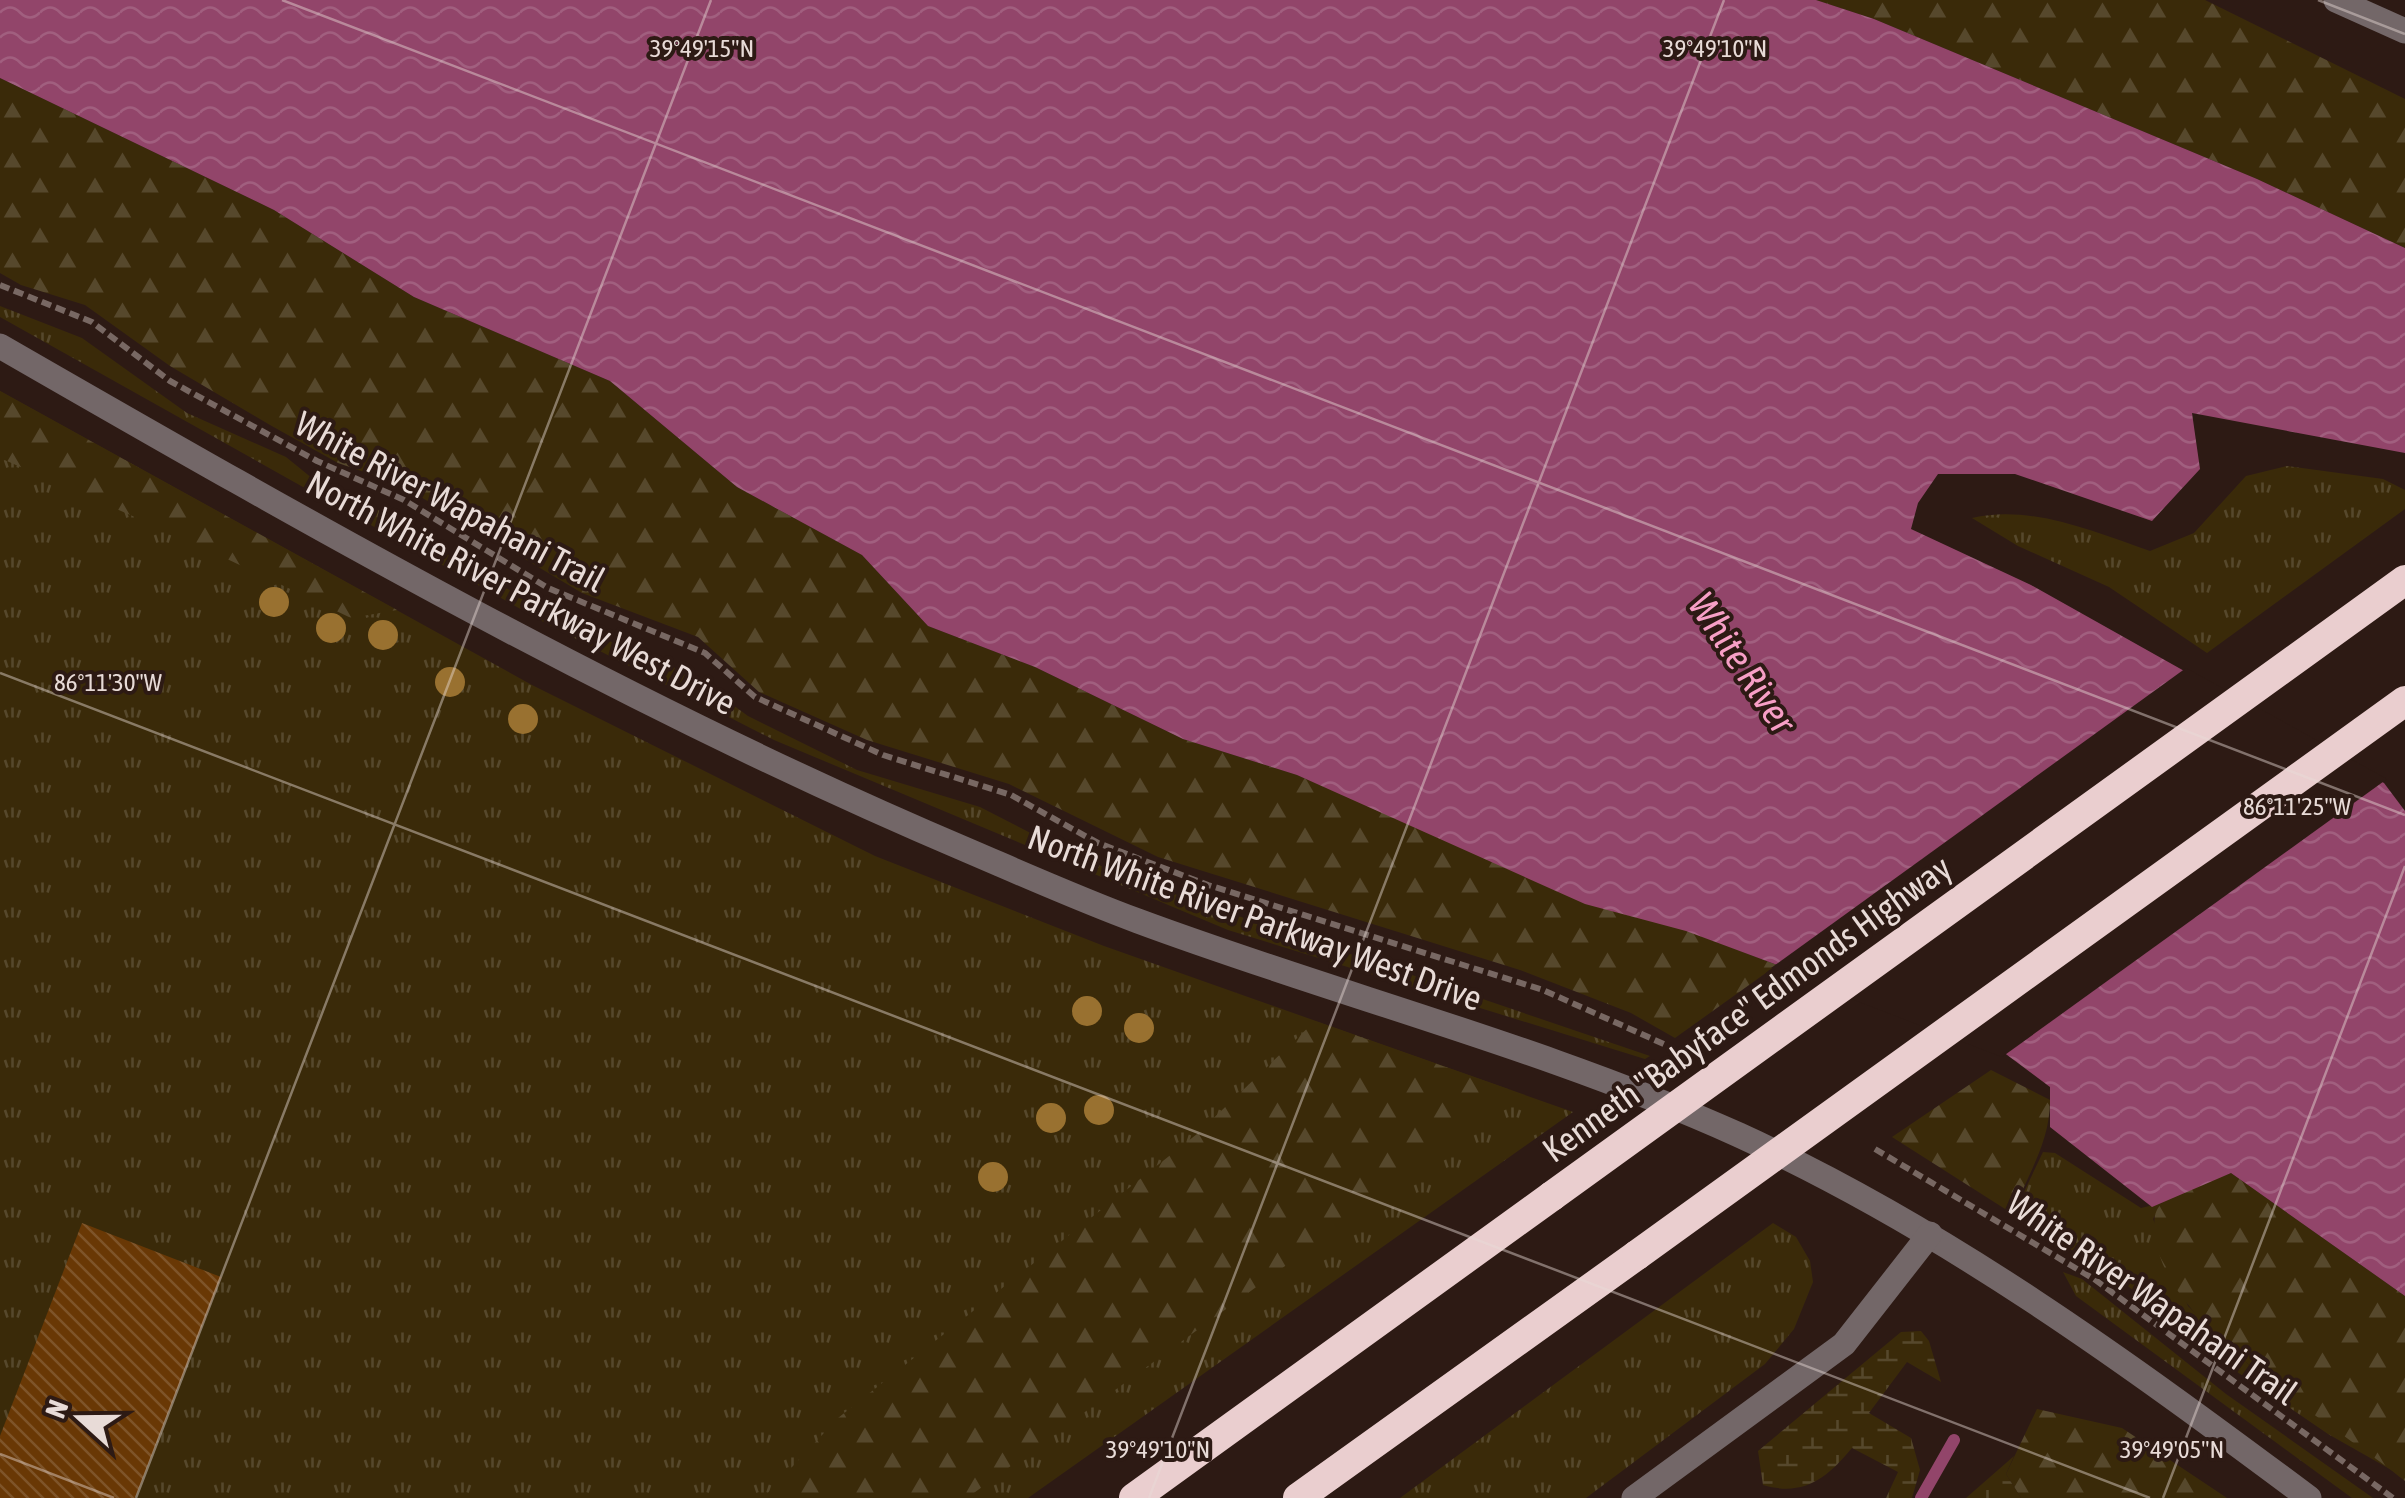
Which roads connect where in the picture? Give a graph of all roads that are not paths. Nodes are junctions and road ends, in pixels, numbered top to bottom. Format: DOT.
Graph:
graph roads {
  1 [pos="2336,0"];
  2 [pos="2405,32"];
  3 [pos="0,346"];
  4 [pos="2405,580"];
  5 [pos="2405,700"];
  6 [pos="1930,1234"];
  7 [pos="1134,1498"];
  8 [pos="1298,1498"];
  9 [pos="1634,1498"];
  10 [pos="2309,1498"];
  1 -- 2 [label="street"];
  3 -- 6 [label="street, North White River Parkway West Drive"];
  4 -- 7 [label="highway, Kenneth \"Babyface\" Edmonds Highway, bridge"];
  5 -- 8 [label="highway, bridge"];
  6 -- 9 [label="street"];
  6 -- 10 [label="street, North White River Parkway West Drive"];
}
